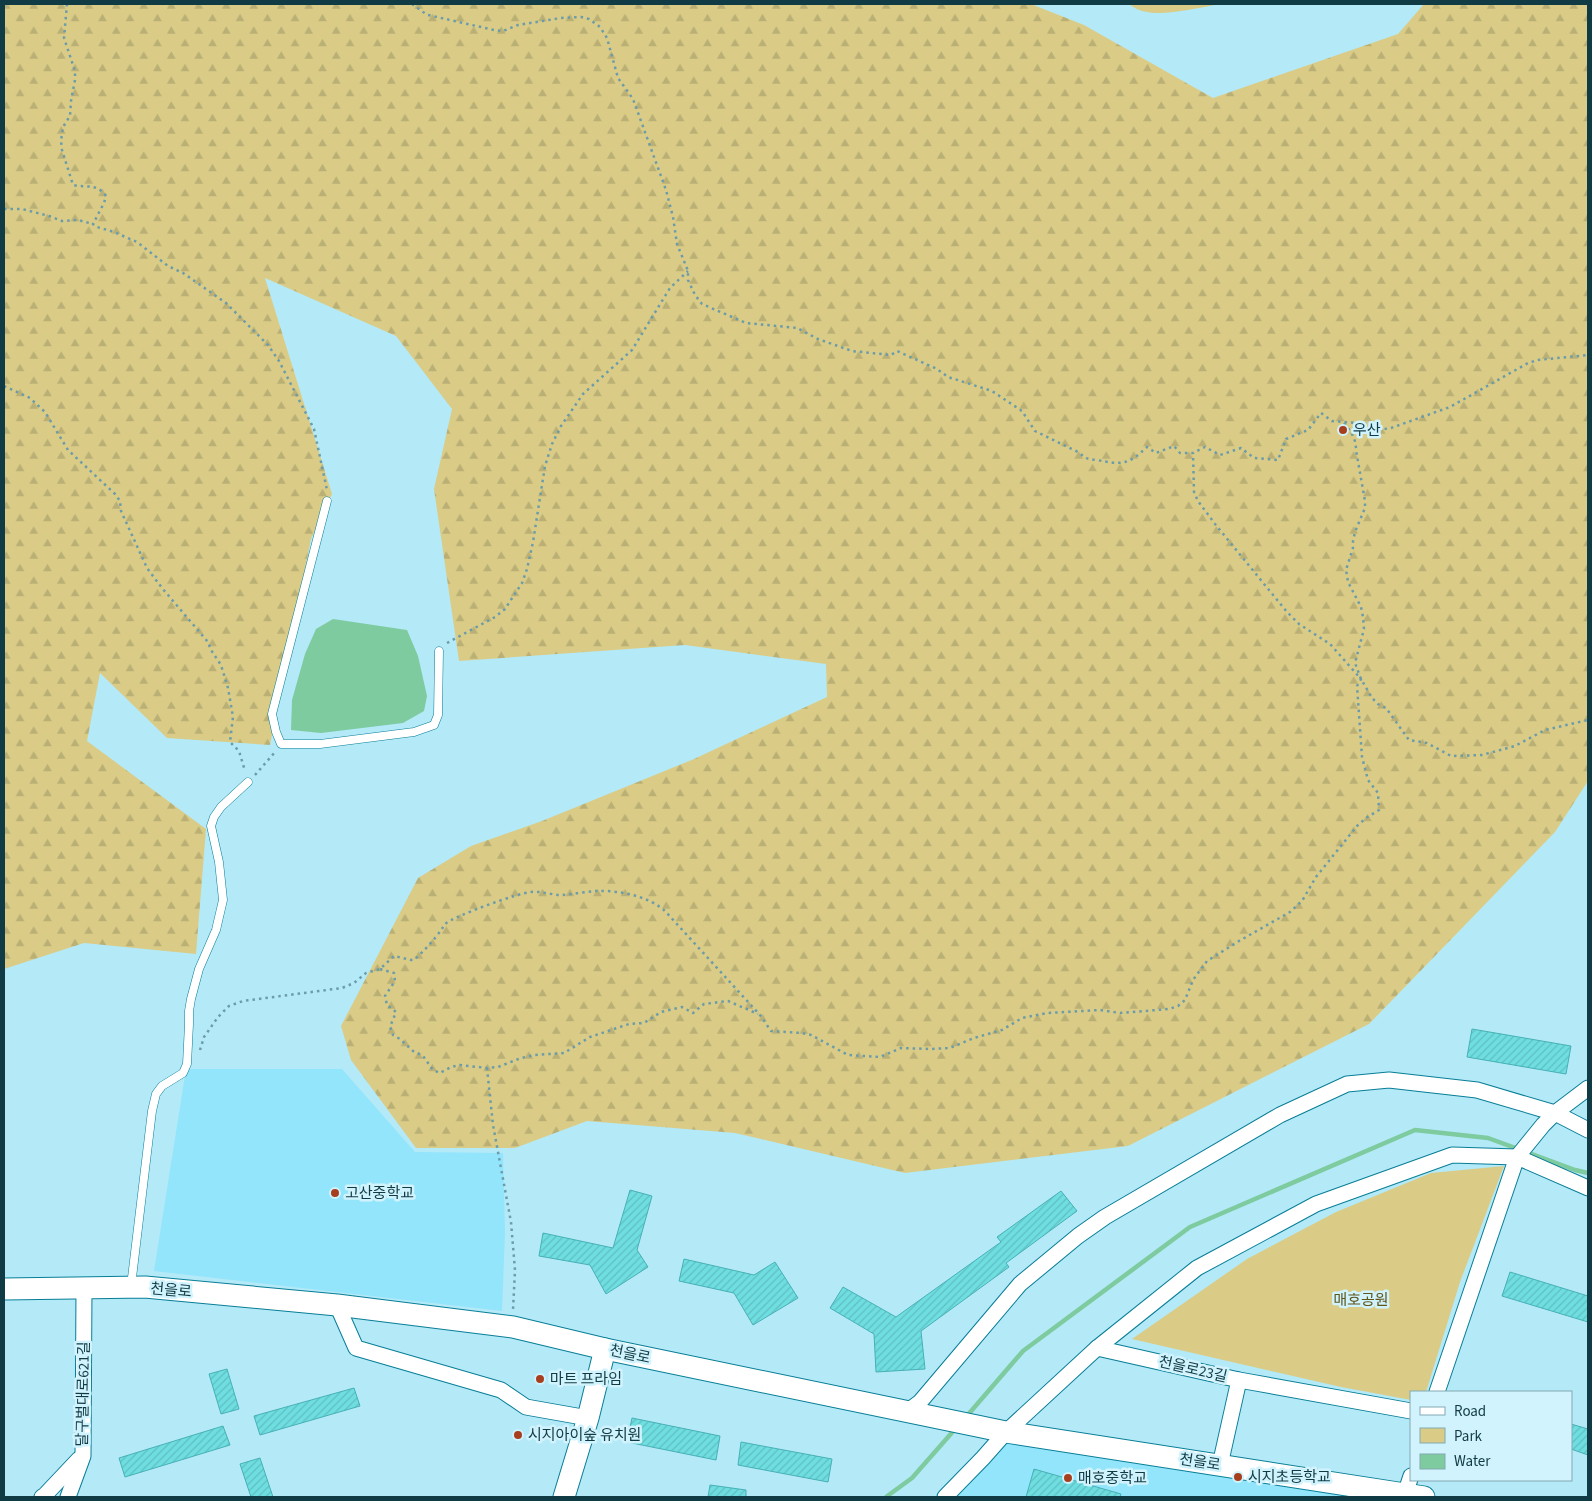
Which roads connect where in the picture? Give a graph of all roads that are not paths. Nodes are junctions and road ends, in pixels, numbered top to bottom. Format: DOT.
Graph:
graph roads {
  1 [pos="327,501"];
  2 [pos="440,651"];
  3 [pos="248,782"];
  4 [pos="1588,1088"];
  5 [pos="1556,1113"];
  6 [pos="1588,1130"];
  7 [pos="1517,1157"];
  8 [pos="1588,1188"];
  9 [pos="84,1288"];
  10 [pos="131,1288"];
  11 [pos="4,1289"];
  12 [pos="338,1305"];
  13 [pos="1097,1348"];
  14 [pos="606,1349"];
  15 [pos="1239,1380"];
  16 [pos="1437,1391"];
  17 [pos="1410,1411"];
  18 [pos="915,1413"];
  19 [pos="588,1418"];
  20 [pos="1006,1432"];
  21 [pos="83,1456"];
  22 [pos="1220,1465"];
  23 [pos="1411,1491"];
  24 [pos="42,1497"];
  25 [pos="68,1497"];
  26 [pos="564,1497"];
  27 [pos="945,1497"];
  1 -- 2 [label="lane"];
  3 -- 10 [label="lane"];
  4 -- 5 [label="street"];
  5 -- 6 [label="street"];
  5 -- 7 [label="street"];
  5 -- 18 [label="street"];
  7 -- 8 [label="street"];
  7 -- 13 [label="street"];
  7 -- 16 [label="street"];
  9 -- 10 [label="street, 천을로"];
  9 -- 11 [label="street, 천을로"];
  9 -- 21 [label="street, 달구벌대로621길"];
  10 -- 12 [label="street, 천을로"];
  12 -- 14 [label="street, 천을로"];
  12 -- 19 [label="street"];
  13 -- 15 [label="street, 천을로23길"];
  13 -- 20 [label="street"];
  14 -- 18 [label="street, 천을로"];
  14 -- 19 [label="street"];
  15 -- 17 [label="street, 천을로23길"];
  15 -- 22 [label="street"];
  18 -- 20 [label="street, 천을로"];
  19 -- 26 [label="street"];
  20 -- 22 [label="street, 천을로"];
  20 -- 27 [label="street"];
  21 -- 24 [label="street"];
  21 -- 25 [label="street, 달구벌대로621길"];
  22 -- 23 [label="street, 천을로"];
}
